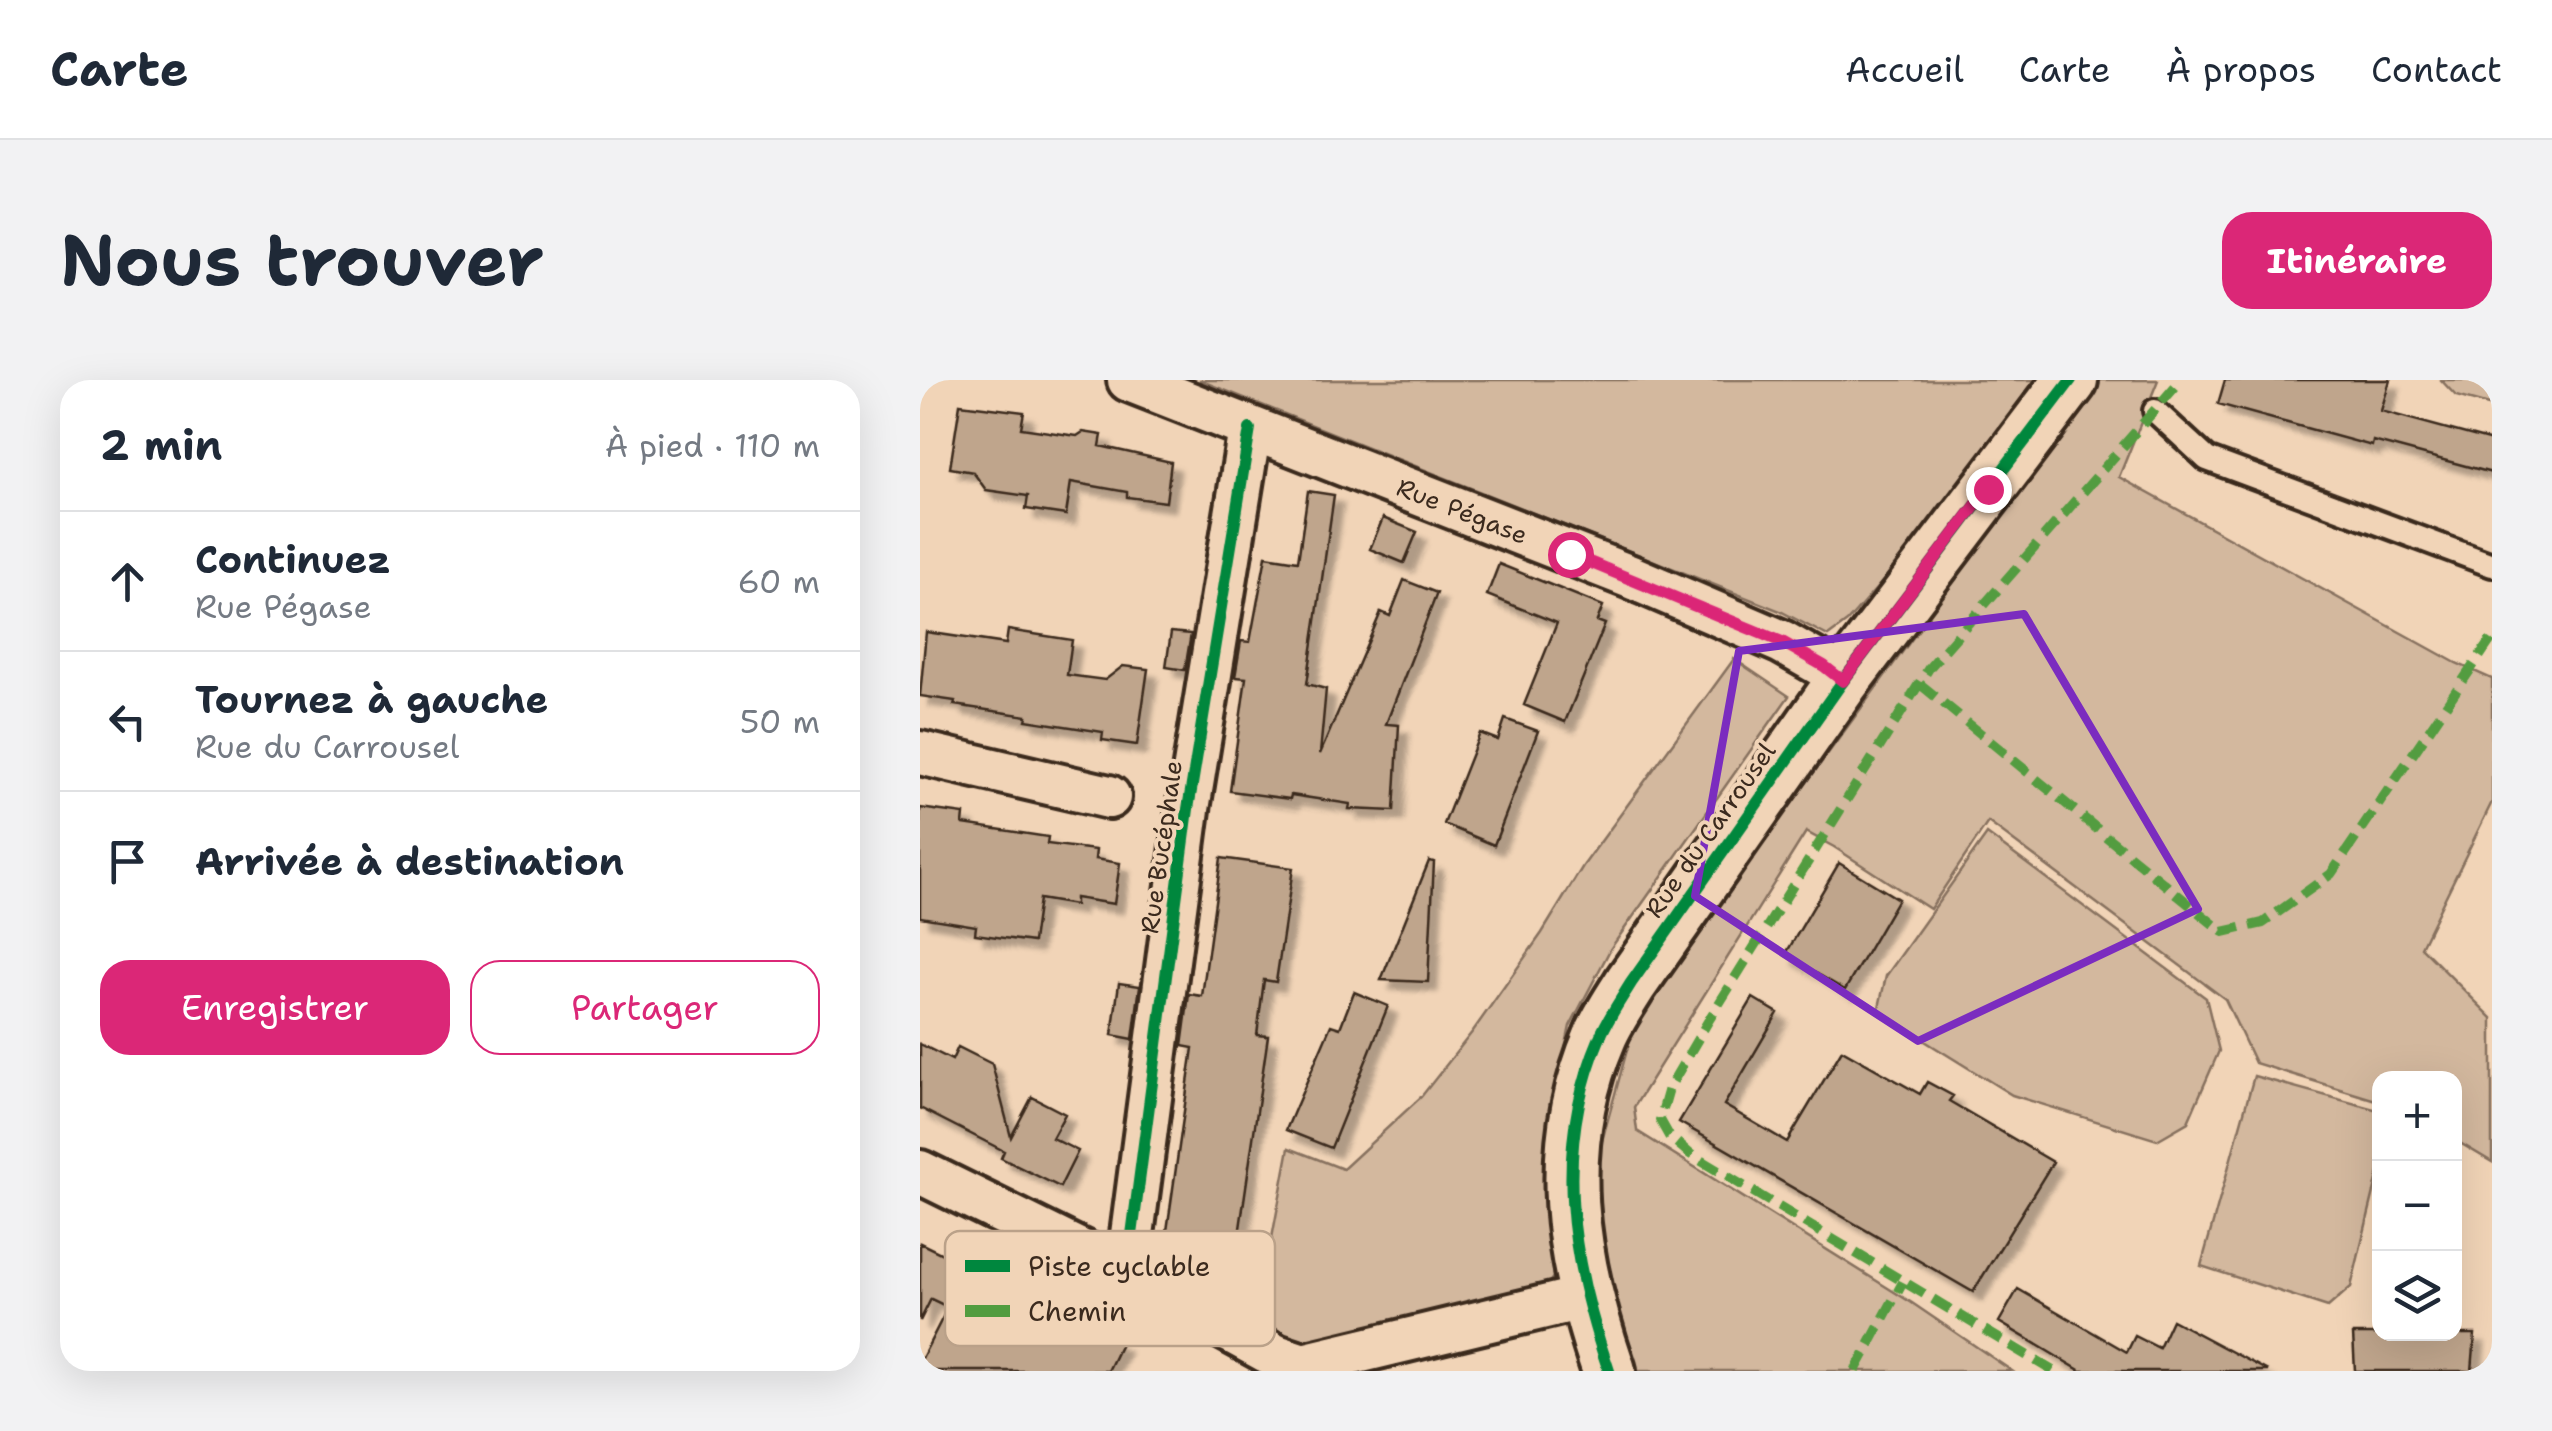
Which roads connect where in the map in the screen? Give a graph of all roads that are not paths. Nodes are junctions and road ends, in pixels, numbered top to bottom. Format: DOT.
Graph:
graph roads {
  1 [pos="1129,380"];
  2 [pos="2071,380"];
  3 [pos="2155,411"];
  4 [pos="1250,429"];
  5 [pos="2492,565"];
  6 [pos="1843,681"];
  7 [pos="920,753"];
  8 [pos="1109,797"];
  9 [pos="920,1172"];
  10 [pos="1040,1231"];
  11 [pos="1132,1231"];
  12 [pos="1586,1297"];
  13 [pos="1258,1346"];
  14 [pos="1609,1371"];
  1 -- 4 [label="street, Rue Pégase"];
  2 -- 6 [label="street, Rue du Carrousel"];
  3 -- 5 [label="lane"];
  4 -- 6 [label="street, Rue Pégase"];
  4 -- 11 [label="street, Rue Bucéphale"];
  6 -- 12 [label="street, Rue du Carrousel"];
  7 -- 8 [label="street"];
  9 -- 10 [label="street"];
  12 -- 13 [label="street"];
  12 -- 14 [label="street, Rue du Carrousel"];
}
